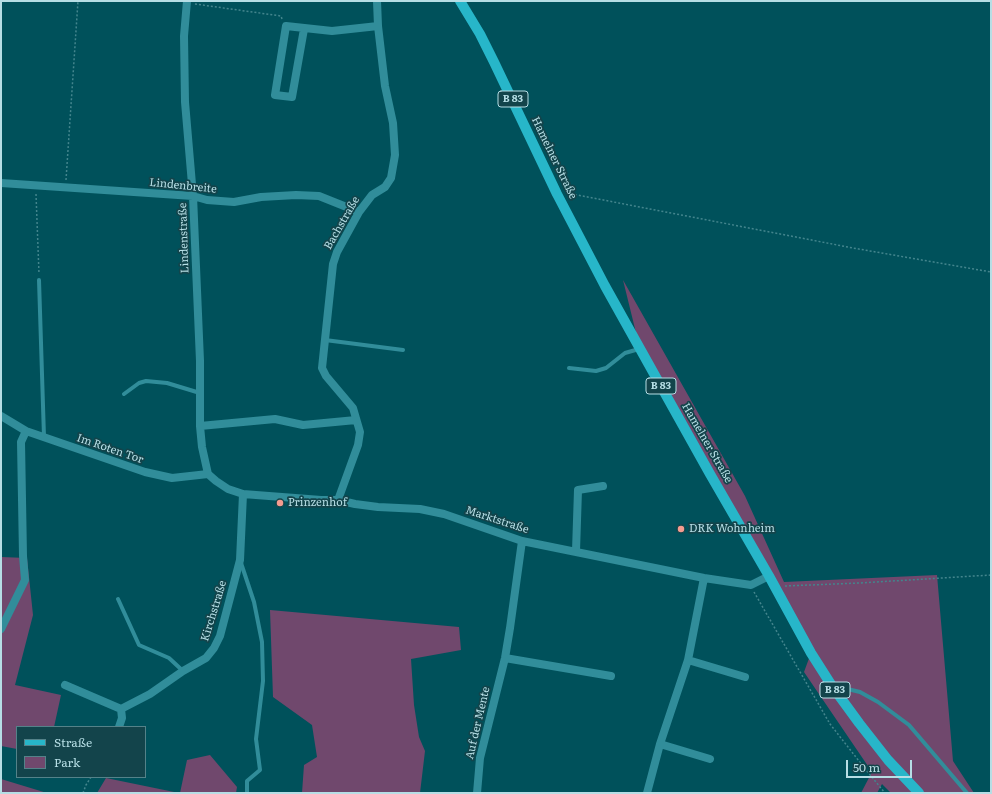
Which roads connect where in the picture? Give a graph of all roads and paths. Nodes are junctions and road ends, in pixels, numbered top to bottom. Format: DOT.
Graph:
graph roads {
  1 [pos="78,1"];
  2 [pos="377,1"];
  3 [pos="460,1"];
  4 [pos="187,2"];
  5 [pos="286,26"];
  6 [pos="378,26"];
  7 [pos="304,29"];
  8 [pos="1,183"];
  9 [pos="36,186"];
  10 [pos="66,188"];
  11 [pos="557,194"];
  12 [pos="193,196"];
  13 [pos="359,212"];
  14 [pos="991,272"];
  15 [pos="39,280"];
  16 [pos="325,340"];
  17 [pos="640,348"];
  18 [pos="403,350"];
  19 [pos="569,368"];
  20 [pos="200,393"];
  21 [pos="124,394"];
  22 [pos="1,416"];
  23 [pos="356,420"];
  24 [pos="200,426"];
  25 [pos="26,431"];
  26 [pos="44,437"];
  27 [pos="208,474"];
  28 [pos="603,486"];
  29 [pos="244,494"];
  30 [pos="338,500"];
  31 [pos="522,540"];
  32 [pos="576,551"];
  33 [pos="240,560"];
  34 [pos="991,575"];
  35 [pos="769,576"];
  36 [pos="704,578"];
  37 [pos="752,585"];
  38 [pos="775,586"];
  39 [pos="118,599"];
  40 [pos="1,629"];
  41 [pos="504,658"];
  42 [pos="688,660"];
  43 [pos="183,671"];
  44 [pos="611,676"];
  45 [pos="745,677"];
  46 [pos="65,685"];
  47 [pos="832,686"];
  48 [pos="121,709"];
  49 [pos="119,726"];
  50 [pos="660,744"];
  51 [pos="710,759"];
  52 [pos="90,778"];
  53 [pos="83,793"];
  54 [pos="247,793"];
  55 [pos="476,793"];
  56 [pos="647,793"];
  57 [pos="885,793"];
  58 [pos="919,793"];
  59 [pos="967,793"];
  1 -- 10 [label="path"];
  2 -- 6 [label="street, Bachstraße"];
  3 -- 11 [label="main road, Hamelner Straße / B 83"];
  4 -- 5 [label="path"];
  4 -- 12 [label="street, Lindenstraße"];
  5 -- 7 [label="street"];
  5 -- 7 [label="street"];
  6 -- 7 [label="street"];
  6 -- 13 [label="street, Bachstraße"];
  8 -- 9 [label="street, Lindenbreite"];
  9 -- 10 [label="street, Lindenbreite"];
  9 -- 15 [label="path"];
  10 -- 12 [label="street, Lindenbreite"];
  11 -- 14 [label="path"];
  11 -- 17 [label="main road, Hamelner Straße / B 83"];
  12 -- 13 [label="street, Lindenbreite"];
  12 -- 20 [label="street, Lindenstraße"];
  13 -- 16 [label="street, Bachstraße"];
  15 -- 26 [label="lane"];
  16 -- 18 [label="lane"];
  16 -- 23 [label="street, Bachstraße"];
  17 -- 19 [label="lane"];
  17 -- 35 [label="main road, Hamelner Straße / B 83"];
  20 -- 21 [label="lane"];
  20 -- 24 [label="street, Lindenstraße"];
  22 -- 25 [label="street, Im Roten Tor"];
  23 -- 24 [label="street"];
  23 -- 30 [label="street, Bachstraße"];
  24 -- 27 [label="street, Lindenstraße"];
  25 -- 26 [label="street, Im Roten Tor"];
  25 -- 40 [label="street"];
  26 -- 27 [label="street, Im Roten Tor"];
  27 -- 29 [label="street, Marktstraße"];
  28 -- 32 [label="street"];
  29 -- 30 [label="street, Marktstraße"];
  29 -- 33 [label="street, Kirchstraße"];
  30 -- 31 [label="street, Marktstraße"];
  31 -- 32 [label="street, Marktstraße"];
  31 -- 41 [label="street, Auf der Mente"];
  32 -- 36 [label="street, Marktstraße"];
  33 -- 43 [label="street, Kirchstraße"];
  33 -- 54 [label="lane"];
  34 -- 38 [label="path"];
  35 -- 37 [label="street"];
  35 -- 38 [label="main road, Hamelner Straße / B 83"];
  36 -- 37 [label="street, Marktstraße"];
  36 -- 42 [label="street"];
  37 -- 57 [label="path"];
  38 -- 47 [label="main road, Hamelner Straße / B 83"];
  39 -- 43 [label="lane"];
  41 -- 44 [label="street"];
  41 -- 55 [label="street, Auf der Mente"];
  42 -- 45 [label="street"];
  42 -- 50 [label="street"];
  43 -- 48 [label="street, Kirchstraße"];
  46 -- 48 [label="street"];
  47 -- 58 [label="main road, Hamelner Straße / B 83"];
  47 -- 59 [label="lane"];
  48 -- 49 [label="street"];
  50 -- 51 [label="street"];
  50 -- 56 [label="street"];
  52 -- 53 [label="path"];
}
